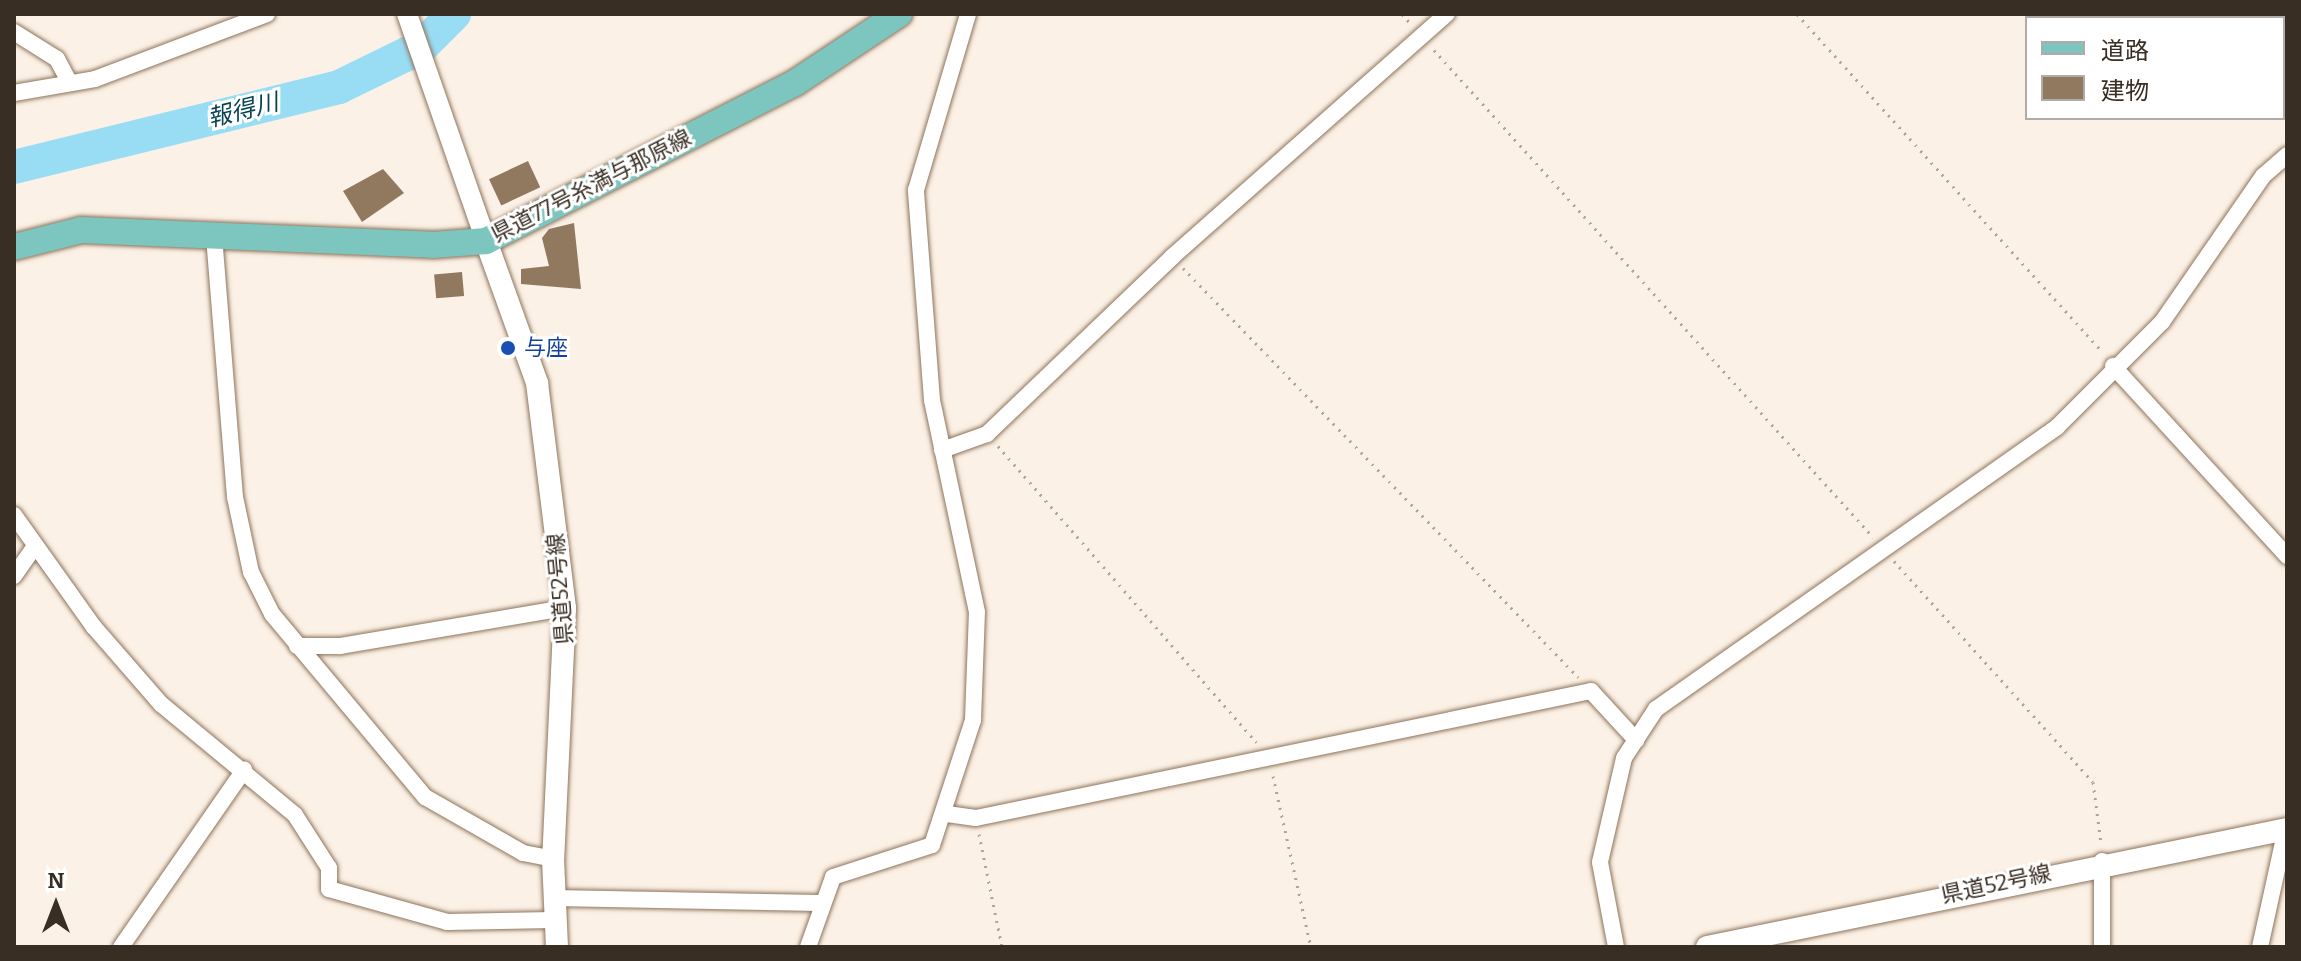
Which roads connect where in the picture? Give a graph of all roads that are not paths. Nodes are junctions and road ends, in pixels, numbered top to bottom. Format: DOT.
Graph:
graph roads {
  1 [pos="267,14"];
  2 [pos="407,14"];
  3 [pos="899,14"];
  4 [pos="968,14"];
  5 [pos="1447,14"];
  6 [pos="14,32"];
  7 [pos="70,83"];
  8 [pos="14,93"];
  9 [pos="2287,155"];
  10 [pos="214,236"];
  11 [pos="486,241"];
  12 [pos="14,247"];
  13 [pos="2113,366"];
  14 [pos="942,450"];
  15 [pos="14,515"];
  16 [pos="34,547"];
  17 [pos="2287,556"];
  18 [pos="14,576"];
  19 [pos="565,608"];
  20 [pos="297,646"];
  21 [pos="1636,740"];
  22 [pos="244,770"];
  23 [pos="947,814"];
  24 [pos="2286,829"];
  25 [pos="553,859"];
  26 [pos="2102,861"];
  27 [pos="819,903"];
  28 [pos="553,909"];
  29 [pos="121,947"];
  30 [pos="557,947"];
  31 [pos="808,947"];
  32 [pos="1616,947"];
  33 [pos="1707,947"];
  34 [pos="2102,947"];
  35 [pos="2260,947"];
  1 -- 7 [label="street"];
  2 -- 11 [label="street"];
  3 -- 11 [label="main road, 県道77号糸満与那原線"];
  4 -- 14 [label="street"];
  5 -- 14 [label="street"];
  6 -- 7 [label="street"];
  7 -- 8 [label="street"];
  9 -- 13 [label="street"];
  10 -- 11 [label="main road, 県道77号糸満与那原線"];
  10 -- 12 [label="main road, 県道77号糸満与那原線"];
  10 -- 20 [label="street"];
  11 -- 19 [label="main road, 県道52号線"];
  13 -- 17 [label="street"];
  13 -- 21 [label="street"];
  14 -- 23 [label="street"];
  15 -- 16 [label="street"];
  16 -- 18 [label="street"];
  16 -- 22 [label="street"];
  19 -- 20 [label="street"];
  19 -- 25 [label="main road, 県道52号線"];
  20 -- 25 [label="street"];
  21 -- 23 [label="street"];
  21 -- 32 [label="street"];
  22 -- 28 [label="street"];
  22 -- 29 [label="street"];
  23 -- 27 [label="street"];
  24 -- 26 [label="main road, 県道52号線"];
  24 -- 35 [label="street"];
  25 -- 28 [label="main road, 県道52号線"];
  26 -- 33 [label="main road, 県道52号線"];
  26 -- 34 [label="street"];
  27 -- 28 [label="street"];
  27 -- 31 [label="street"];
  28 -- 30 [label="main road, 県道52号線"];
}
